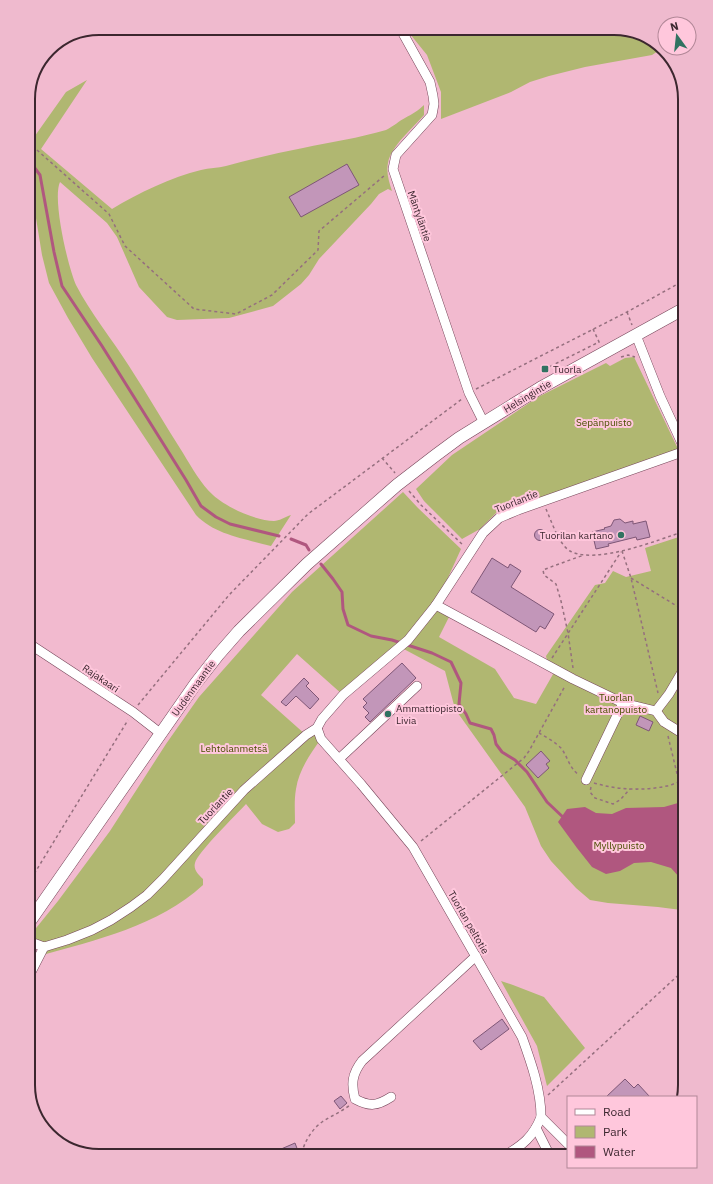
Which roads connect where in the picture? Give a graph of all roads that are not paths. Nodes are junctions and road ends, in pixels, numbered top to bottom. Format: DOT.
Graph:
graph roads {
  1 [pos="404,35"];
  2 [pos="678,312"];
  3 [pos="636,335"];
  4 [pos="484,422"];
  5 [pos="678,436"];
  6 [pos="678,454"];
  7 [pos="396,480"];
  8 [pos="436,605"];
  9 [pos="35,648"];
  10 [pos="678,679"];
  11 [pos="417,686"];
  12 [pos="623,703"];
  13 [pos="656,711"];
  14 [pos="317,728"];
  15 [pos="678,731"];
  16 [pos="160,733"];
  17 [pos="339,759"];
  18 [pos="586,780"];
  19 [pos="35,914"];
  20 [pos="35,944"];
  21 [pos="44,947"];
  22 [pos="476,956"];
  23 [pos="35,964"];
  24 [pos="391,1097"];
  25 [pos="541,1117"];
  26 [pos="536,1128"];
  27 [pos="567,1143"];
  28 [pos="515,1149"];
  29 [pos="546,1149"];
  1 -- 4 [label="street, Mäntyläntie"];
  2 -- 3 [label="main road, Helsingintie"];
  3 -- 4 [label="main road, Helsingintie"];
  3 -- 5 [label="street, Tuorlantie"];
  4 -- 7 [label="main road, Helsingintie"];
  6 -- 8 [label="street, Tuorlantie"];
  7 -- 16 [label="main road, Uudenmaantie"];
  8 -- 12 [label="street"];
  8 -- 14 [label="street, Tuorlantie"];
  9 -- 16 [label="street, Rajakaari"];
  10 -- 13 [label="street"];
  11 -- 17 [label="street"];
  12 -- 13 [label="street"];
  12 -- 18 [label="street"];
  13 -- 15 [label="street"];
  14 -- 17 [label="street, Tuorlan peltotie"];
  14 -- 21 [label="street, Tuorlantie"];
  16 -- 19 [label="main road, Uudenmaantie"];
  17 -- 22 [label="street, Tuorlan peltotie"];
  20 -- 21 [label="street"];
  21 -- 23 [label="street"];
  22 -- 24 [label="street"];
  22 -- 25 [label="street, Tuorlan peltotie"];
  25 -- 26 [label="street"];
  25 -- 27 [label="street"];
  26 -- 28 [label="street"];
  26 -- 29 [label="street"];
}
